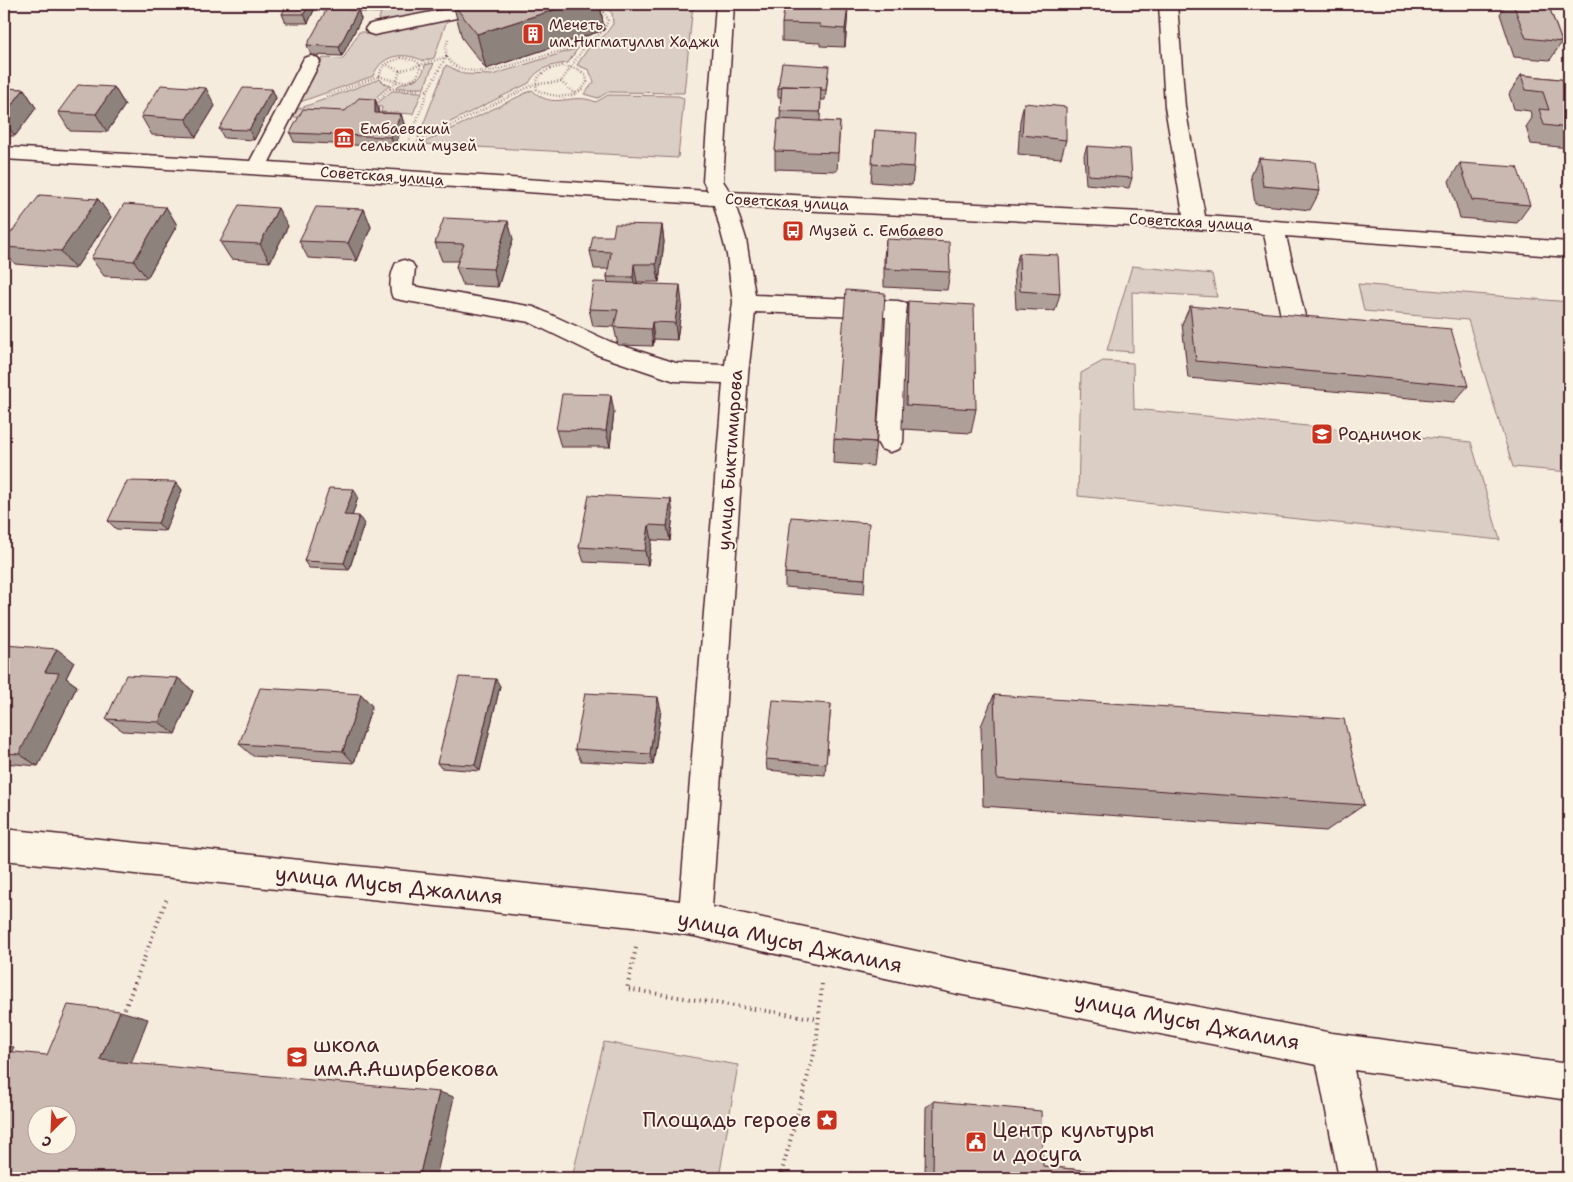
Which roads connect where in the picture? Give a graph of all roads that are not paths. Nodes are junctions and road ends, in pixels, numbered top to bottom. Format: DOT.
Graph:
graph roads {
  1 [pos="500,4"];
  2 [pos="725,4"];
  3 [pos="1168,4"];
  4 [pos="374,29"];
  5 [pos="312,62"];
  6 [pos="4,153"];
  7 [pos="256,168"];
  8 [pos="724,199"];
  9 [pos="1195,222"];
  10 [pos="1273,227"];
  11 [pos="1569,250"];
  12 [pos="404,268"];
  13 [pos="744,303"];
  14 [pos="1292,316"];
  15 [pos="736,374"];
  16 [pos="890,442"];
  17 [pos="4,845"];
  18 [pos="694,920"];
  19 [pos="1332,1050"];
  20 [pos="1569,1082"];
  21 [pos="1357,1178"];
  1 -- 4 [label="street"];
  2 -- 8 [label="street, улица Биктимирова"];
  3 -- 9 [label="street"];
  5 -- 7 [label="street"];
  6 -- 7 [label="street, Советская улица"];
  7 -- 8 [label="street, Советская улица"];
  8 -- 9 [label="street, Советская улица"];
  8 -- 13 [label="street, улица Биктимирова"];
  9 -- 10 [label="street, Советская улица"];
  10 -- 11 [label="street, Советская улица"];
  10 -- 14 [label="street"];
  12 -- 15 [label="street"];
  13 -- 15 [label="street, улица Биктимирова"];
  13 -- 16 [label="street"];
  15 -- 18 [label="street, улица Биктимирова"];
  17 -- 18 [label="street, улица Мусы Джалиля"];
  18 -- 19 [label="street, улица Мусы Джалиля"];
  19 -- 20 [label="street, улица Мусы Джалиля"];
  19 -- 21 [label="street"];
}
